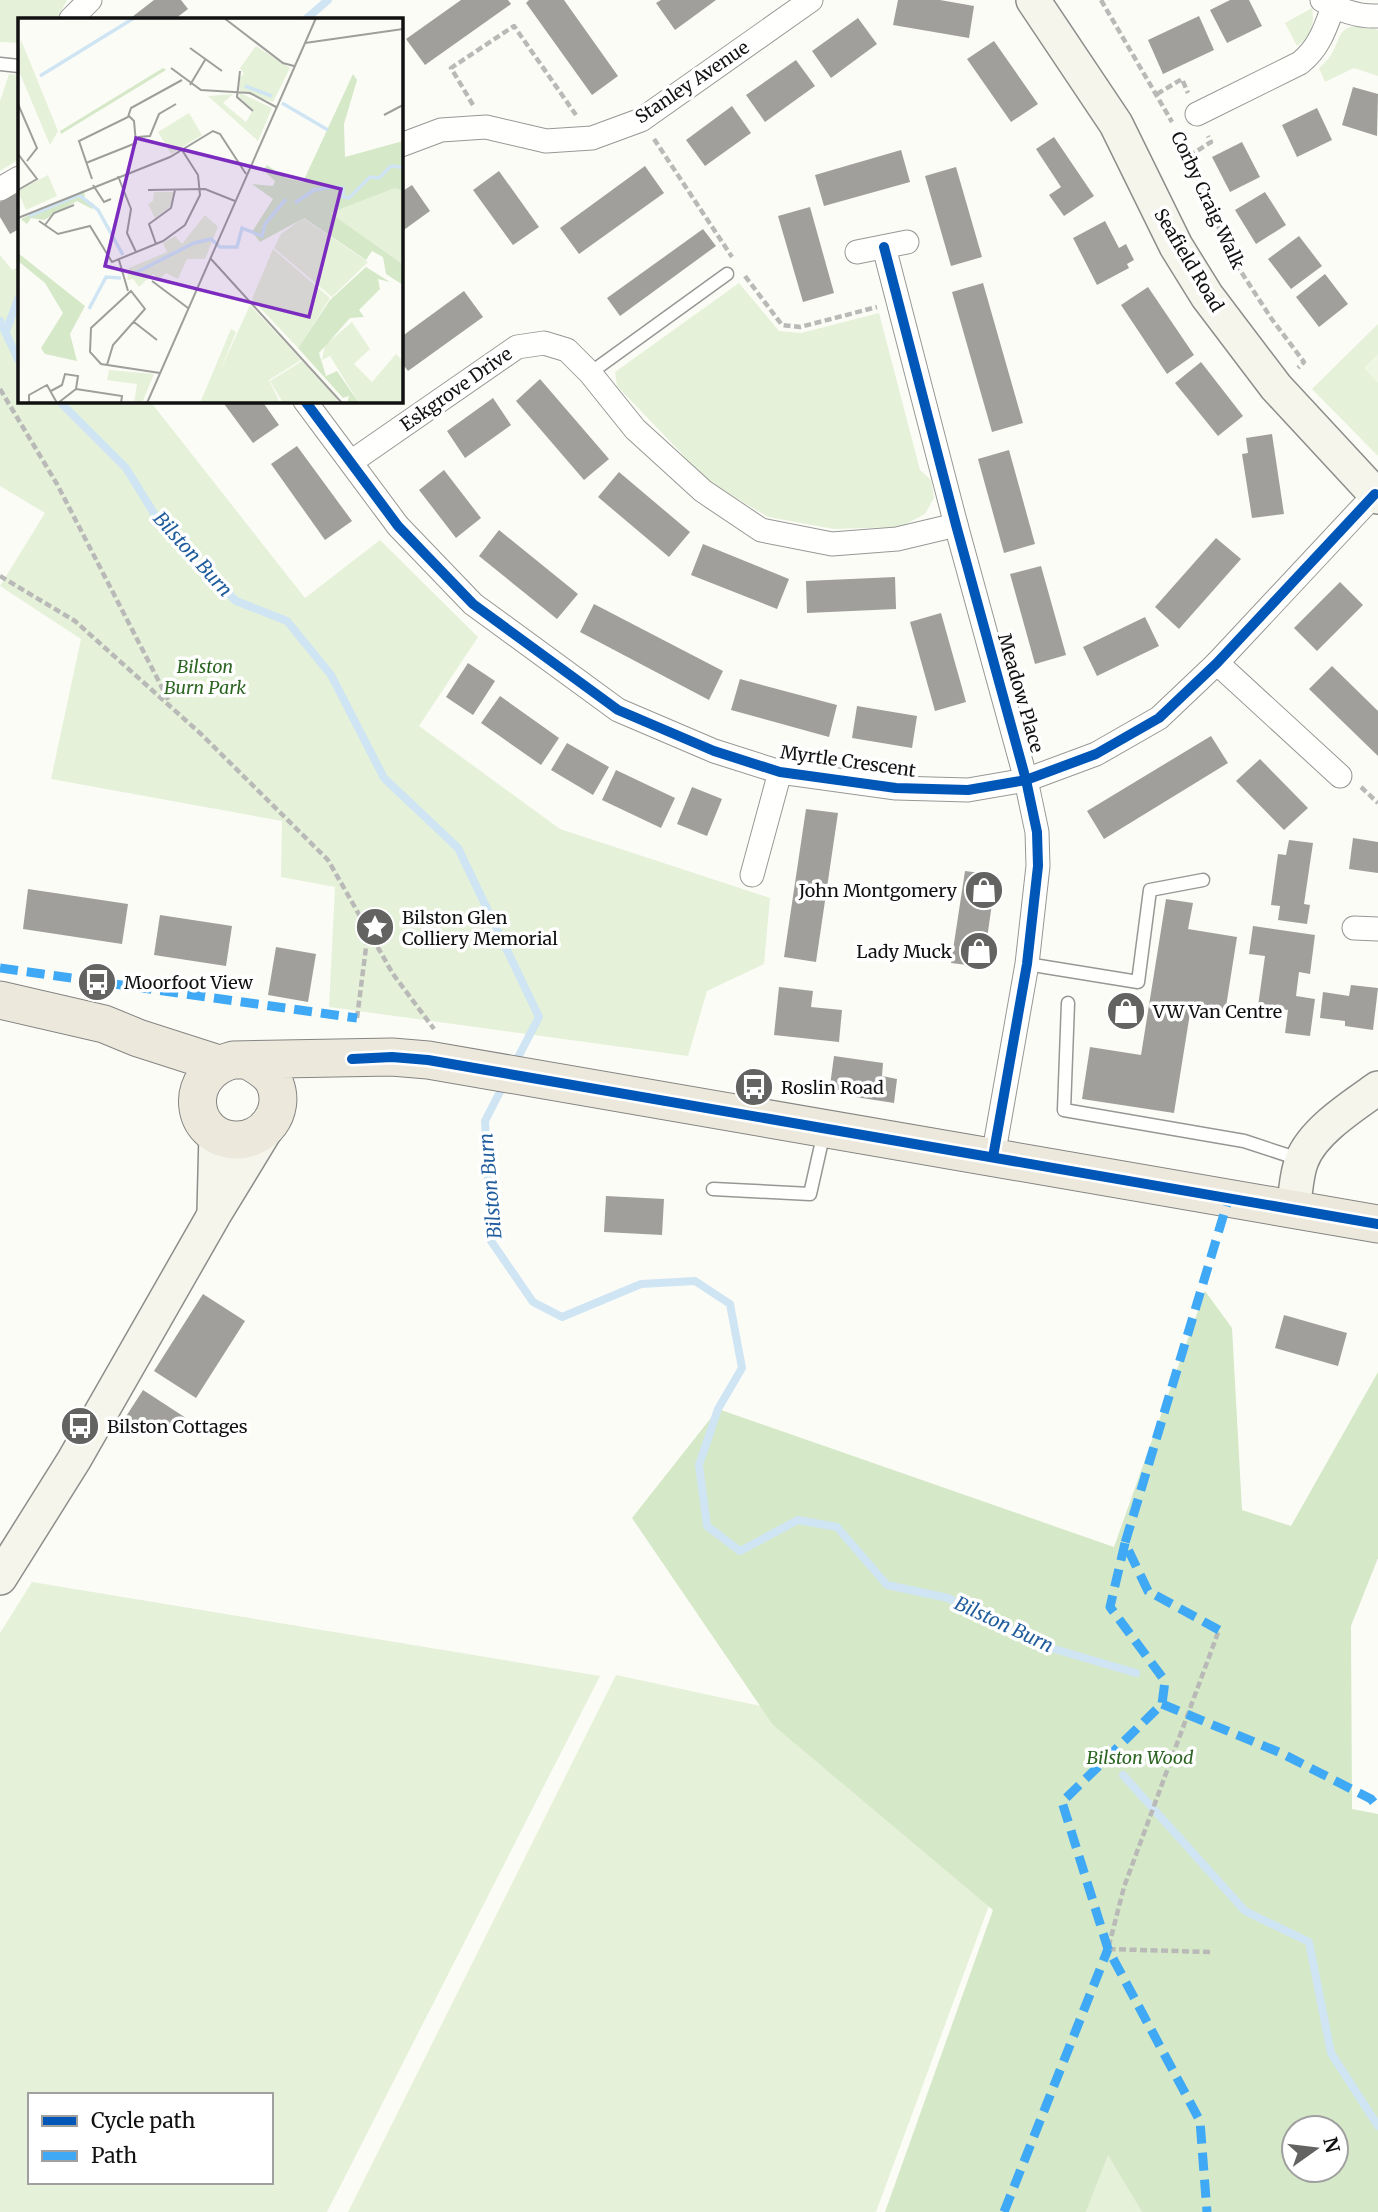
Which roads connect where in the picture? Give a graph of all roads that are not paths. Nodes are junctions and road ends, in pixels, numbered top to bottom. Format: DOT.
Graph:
graph roads {
  1 [pos="90,0"];
  2 [pos="811,0"];
  3 [pos="1033,0"];
  4 [pos="1327,4"];
  5 [pos="1378,16"];
  6 [pos="72,18"];
  7 [pos="0,64"];
  8 [pos="18,66"];
  9 [pos="1198,114"];
  10 [pos="402,145"];
  11 [pos="18,179"];
  12 [pos="0,189"];
  13 [pos="907,242"];
  14 [pos="884,247"];
  15 [pos="857,252"];
  16 [pos="727,274"];
  17 [pos="590,373"];
  18 [pos="306,402"];
  19 [pos="351,462"];
  20 [pos="1377,495"];
  21 [pos="956,525"];
  22 [pos="1217,663"];
  23 [pos="780,772"];
  24 [pos="1340,776"];
  25 [pos="1026,780"];
  26 [pos="752,875"];
  27 [pos="1203,880"];
  28 [pos="1354,928"];
  29 [pos="1378,929"];
  30 [pos="1027,964"];
  31 [pos="0,1000"];
  32 [pos="1068,1003"];
  33 [pos="138,1038"];
  34 [pos="352,1059"];
  35 [pos="233,1062"];
  36 [pos="1378,1088"];
  37 [pos="197,1098"];
  38 [pos="272,1115"];
  39 [pos="825,1129"];
  40 [pos="216,1134"];
  41 [pos="993,1157"];
  42 [pos="1302,1160"];
  43 [pos="713,1189"];
  44 [pos="1293,1209"];
  45 [pos="214,1215"];
  46 [pos="1378,1224"];
  47 [pos="0,1578"];
  1 -- 6 [label="street"];
  2 -- 10 [label="street, Stanley Avenue"];
  3 -- 20 [label="street, Seafield Road"];
  4 -- 5 [label="street"];
  4 -- 9 [label="street, Corby Craig Walk"];
  7 -- 8 [label="lane"];
  11 -- 12 [label="street"];
  13 -- 14 [label="street"];
  14 -- 15 [label="street"];
  14 -- 21 [label="street, Meadow Place"];
  16 -- 17 [label="lane"];
  17 -- 19 [label="street, Eskgrove Drive"];
  17 -- 21 [label="street, Eskgrove Drive"];
  18 -- 19 [label="street, Myrtle Crescent"];
  19 -- 23 [label="street, Myrtle Crescent"];
  20 -- 22 [label="street, Myrtle Crescent"];
  21 -- 25 [label="street, Meadow Place"];
  22 -- 24 [label="street"];
  22 -- 25 [label="street, Myrtle Crescent"];
  23 -- 25 [label="street, Myrtle Crescent"];
  23 -- 26 [label="street"];
  25 -- 30 [label="street, Meadow Place"];
  27 -- 30 [label="lane"];
  28 -- 29 [label="street"];
  30 -- 41 [label="street, Meadow Place"];
  31 -- 33 [label="main road"];
  32 -- 42 [label="lane"];
  33 -- 35 [label="main road"];
  33 -- 37 [label="main road"];
  34 -- 35 [label="main road"];
  34 -- 38 [label="main road"];
  34 -- 39 [label="main road"];
  35 -- 37 [label="main road"];
  35 -- 38 [label="main road"];
  36 -- 42 [label="street"];
  37 -- 40 [label="main road"];
  38 -- 40 [label="main road"];
  38 -- 45 [label="street"];
  39 -- 41 [label="main road"];
  39 -- 43 [label="lane"];
  40 -- 45 [label="street"];
  41 -- 44 [label="main road"];
  42 -- 44 [label="street"];
  44 -- 46 [label="main road"];
  45 -- 47 [label="street"];
}
